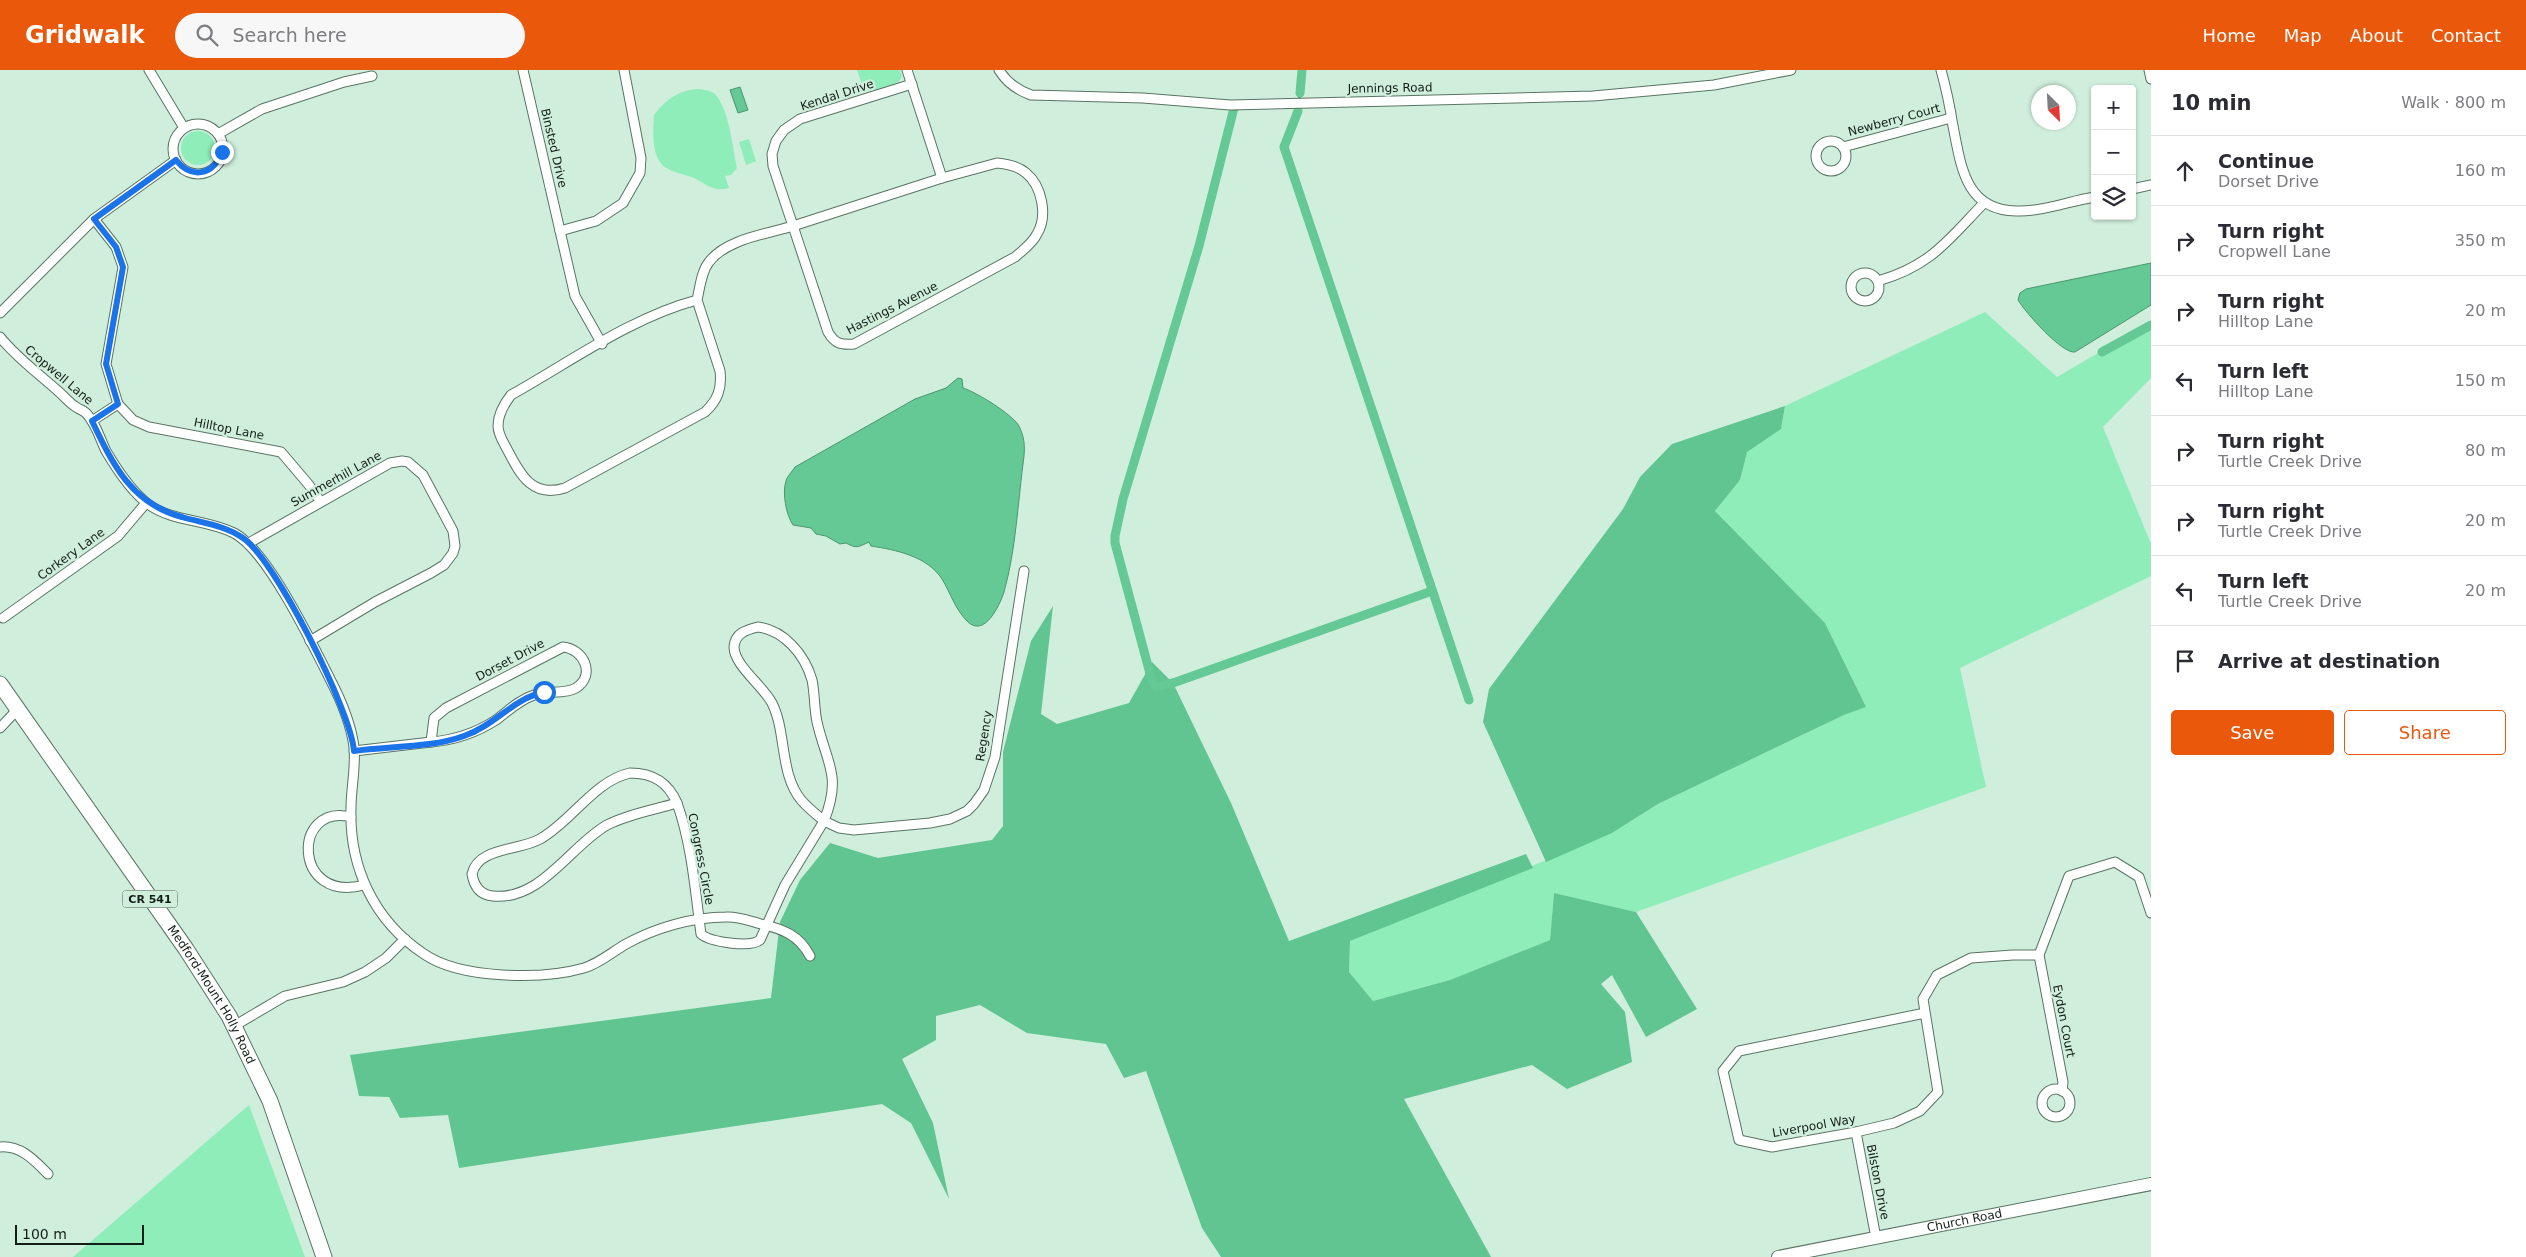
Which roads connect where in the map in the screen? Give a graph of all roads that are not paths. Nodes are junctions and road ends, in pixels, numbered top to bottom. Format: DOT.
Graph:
graph roads {
  1 [pos="149,70"];
  2 [pos="523,70"];
  3 [pos="624,70"];
  4 [pos="908,70"];
  5 [pos="999,70"];
  6 [pos="1791,70"];
  7 [pos="1941,70"];
  8 [pos="372,76"];
  9 [pos="912,84"];
  10 [pos="1952,118"];
  11 [pos="184,128"];
  12 [pos="218,134"];
  13 [pos="1843,147"];
  14 [pos="176,160"];
  15 [pos="942,178"];
  16 [pos="2151,185"];
  17 [pos="2136,188"];
  18 [pos="2091,197"];
  19 [pos="1984,203"];
  20 [pos="94,219"];
  21 [pos="793,226"];
  22 [pos="560,231"];
  23 [pos="1878,281"];
  24 [pos="697,300"];
  25 [pos="0,313"];
  26 [pos="0,337"];
  27 [pos="602,344"];
  28 [pos="118,404"];
  29 [pos="92,421"];
  30 [pos="320,501"];
  31 [pos="146,503"];
  32 [pos="248,543"];
  33 [pos="1024,571"];
  34 [pos="3,618"];
  35 [pos="310,641"];
  36 [pos="0,684"];
  37 [pos="17,710"];
  38 [pos="0,728"];
  39 [pos="431,742"];
  40 [pos="354,751"];
  41 [pos="676,804"];
  42 [pos="351,817"];
  43 [pos="824,821"];
  44 [pos="364,885"];
  45 [pos="2151,913"];
  46 [pos="699,920"];
  47 [pos="768,925"];
  48 [pos="405,939"];
  49 [pos="810,956"];
  50 [pos="2039,956"];
  51 [pos="1925,1012"];
  52 [pos="234,1026"];
  53 [pos="2062,1091"];
  54 [pos="1856,1132"];
  55 [pos="0,1147"];
  56 [pos="48,1174"];
  57 [pos="2151,1184"];
  58 [pos="1876,1238"];
  59 [pos="324,1257"];
  60 [pos="1778,1257"];
  1 -- 11 [label="street"];
  2 -- 22 [label="street, Binsted Drive"];
  3 -- 22 [label="street"];
  4 -- 9 [label="street"];
  5 -- 6 [label="street, Jennings Road"];
  7 -- 10 [label="street"];
  8 -- 12 [label="street"];
  9 -- 15 [label="street"];
  9 -- 21 [label="street, Kendal Drive"];
  10 -- 13 [label="street, Newberry Court"];
  10 -- 19 [label="street"];
  11 -- 12 [label="street"];
  11 -- 14 [label="street"];
  12 -- 14 [label="street"];
  14 -- 20 [label="street"];
  15 -- 21 [label="street, Hastings Avenue"];
  15 -- 21 [label="street, Hastings Avenue"];
  16 -- 17 [label="street"];
  18 -- 19 [label="street"];
  19 -- 23 [label="street"];
  20 -- 25 [label="street"];
  20 -- 28 [label="street, Hilltop Lane"];
  21 -- 24 [label="street"];
  22 -- 27 [label="street, Binsted Drive"];
  24 -- 27 [label="street"];
  24 -- 27 [label="street"];
  26 -- 29 [label="street, Cropwell Lane"];
  28 -- 29 [label="street"];
  28 -- 30 [label="street, Hilltop Lane"];
  29 -- 31 [label="street, Cropwell Lane"];
  30 -- 32 [label="street, Summerhill Lane"];
  30 -- 35 [label="street, Summerhill Lane"];
  31 -- 32 [label="street, Cropwell Lane"];
  31 -- 34 [label="street, Corkery Lane"];
  32 -- 35 [label="street, Cropwell Lane"];
  33 -- 43 [label="street, Regency"];
  35 -- 40 [label="street, Cropwell Lane"];
  36 -- 37 [label="main road, Medford-Mount Holly Road / CR 541"];
  37 -- 38 [label="street"];
  37 -- 52 [label="main road, Medford-Mount Holly Road / CR 541"];
  39 -- 39 [label="street, Dorset Drive"];
  39 -- 40 [label="street, Dorset Drive"];
  40 -- 42 [label="street, Cropwell Lane"];
  41 -- 41 [label="street, Congress Circle"];
  41 -- 46 [label="street, Congress Circle"];
  42 -- 44 [label="street, Cropwell Lane"];
  42 -- 44 [label="street"];
  43 -- 43 [label="street"];
  43 -- 47 [label="street"];
  44 -- 48 [label="street, Cropwell Lane"];
  45 -- 50 [label="street"];
  46 -- 47 [label="street, Cropwell Lane"];
  46 -- 47 [label="street"];
  46 -- 48 [label="street, Cropwell Lane"];
  47 -- 49 [label="street, Cropwell Lane"];
  48 -- 52 [label="street"];
  50 -- 51 [label="street, Liverpool Way"];
  50 -- 53 [label="street, Eydon Court"];
  51 -- 54 [label="street, Liverpool Way"];
  51 -- 54 [label="street, Liverpool Way"];
  52 -- 59 [label="main road, Medford-Mount Holly Road / CR 541"];
  54 -- 58 [label="street, Bilston Drive"];
  55 -- 56 [label="street"];
  57 -- 58 [label="main road, Church Road"];
  58 -- 60 [label="main road, Church Road"];
}
